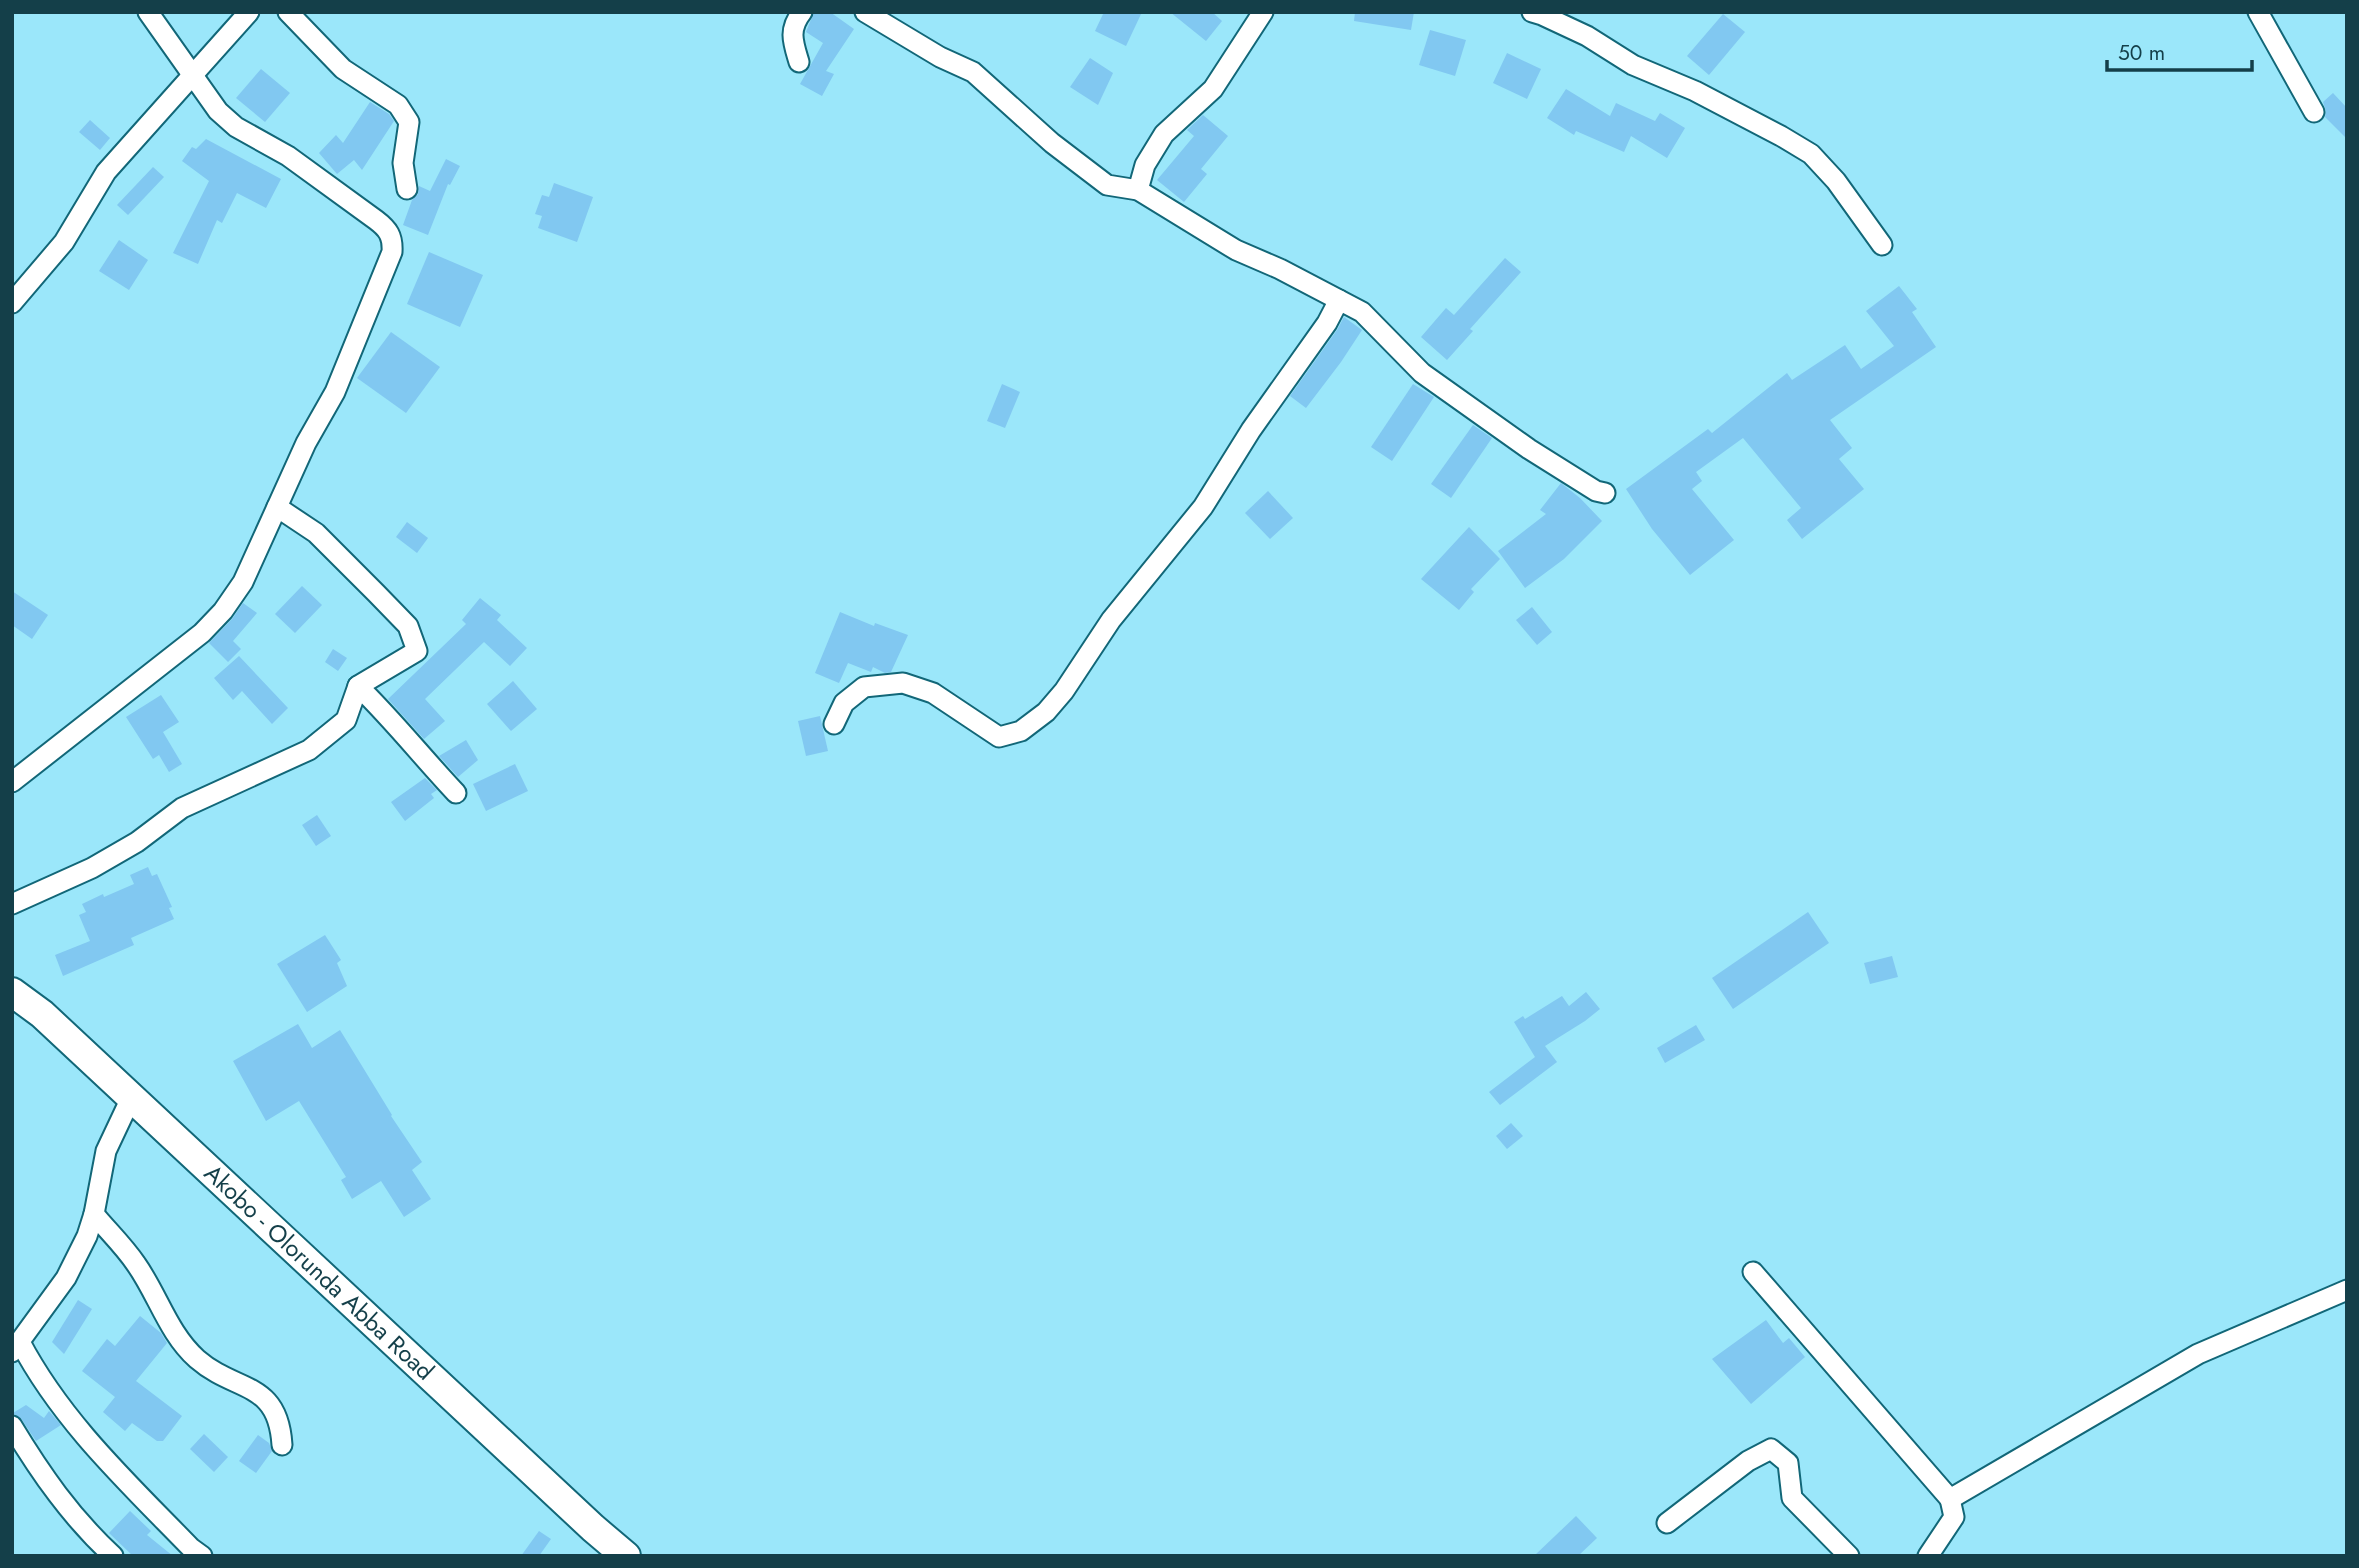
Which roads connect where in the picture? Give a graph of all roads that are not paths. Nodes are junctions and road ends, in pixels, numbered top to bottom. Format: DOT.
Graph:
graph roads {
  1 [pos="148,12"];
  2 [pos="249,12"];
  3 [pos="288,12"];
  4 [pos="802,12"];
  5 [pos="865,12"];
  6 [pos="1263,12"];
  7 [pos="1532,12"];
  8 [pos="2259,12"];
  9 [pos="799,62"];
  10 [pos="193,73"];
  11 [pos="2314,112"];
  12 [pos="407,189"];
  13 [pos="1138,190"];
  14 [pos="1882,245"];
  15 [pos="1339,300"];
  16 [pos="12,303"];
  17 [pos="1605,493"];
  18 [pos="277,507"];
  19 [pos="358,687"];
  20 [pos="834,724"];
  21 [pos="12,782"];
  22 [pos="456,793"];
  23 [pos="12,904"];
  24 [pos="12,992"];
  25 [pos="131,1098"];
  26 [pos="94,1214"];
  27 [pos="1753,1272"];
  28 [pos="2347,1290"];
  29 [pos="16,1347"];
  30 [pos="12,1426"];
  31 [pos="282,1445"];
  32 [pos="1950,1499"];
  33 [pos="1667,1523"];
  34 [pos="113,1556"];
  35 [pos="202,1556"];
  36 [pos="626,1556"];
  37 [pos="1849,1556"];
  38 [pos="1928,1556"];
  1 -- 10 [label="street"];
  2 -- 10 [label="street"];
  3 -- 12 [label="street"];
  4 -- 9 [label="street"];
  5 -- 13 [label="street"];
  6 -- 13 [label="street"];
  7 -- 14 [label="street"];
  8 -- 11 [label="street"];
  10 -- 16 [label="street"];
  10 -- 18 [label="street"];
  13 -- 15 [label="street"];
  15 -- 17 [label="street"];
  15 -- 20 [label="street"];
  18 -- 19 [label="street"];
  18 -- 21 [label="street"];
  19 -- 22 [label="street"];
  19 -- 23 [label="street"];
  24 -- 25 [label="main road, Akobo - Olorunda Abba Road"];
  25 -- 26 [label="street"];
  25 -- 36 [label="main road, Akobo - Olorunda Abba Road"];
  26 -- 29 [label="street"];
  26 -- 31 [label="street"];
  27 -- 32 [label="street"];
  28 -- 32 [label="street"];
  29 -- 35 [label="street"];
  30 -- 34 [label="street"];
  32 -- 38 [label="street"];
  33 -- 37 [label="street"];
}
